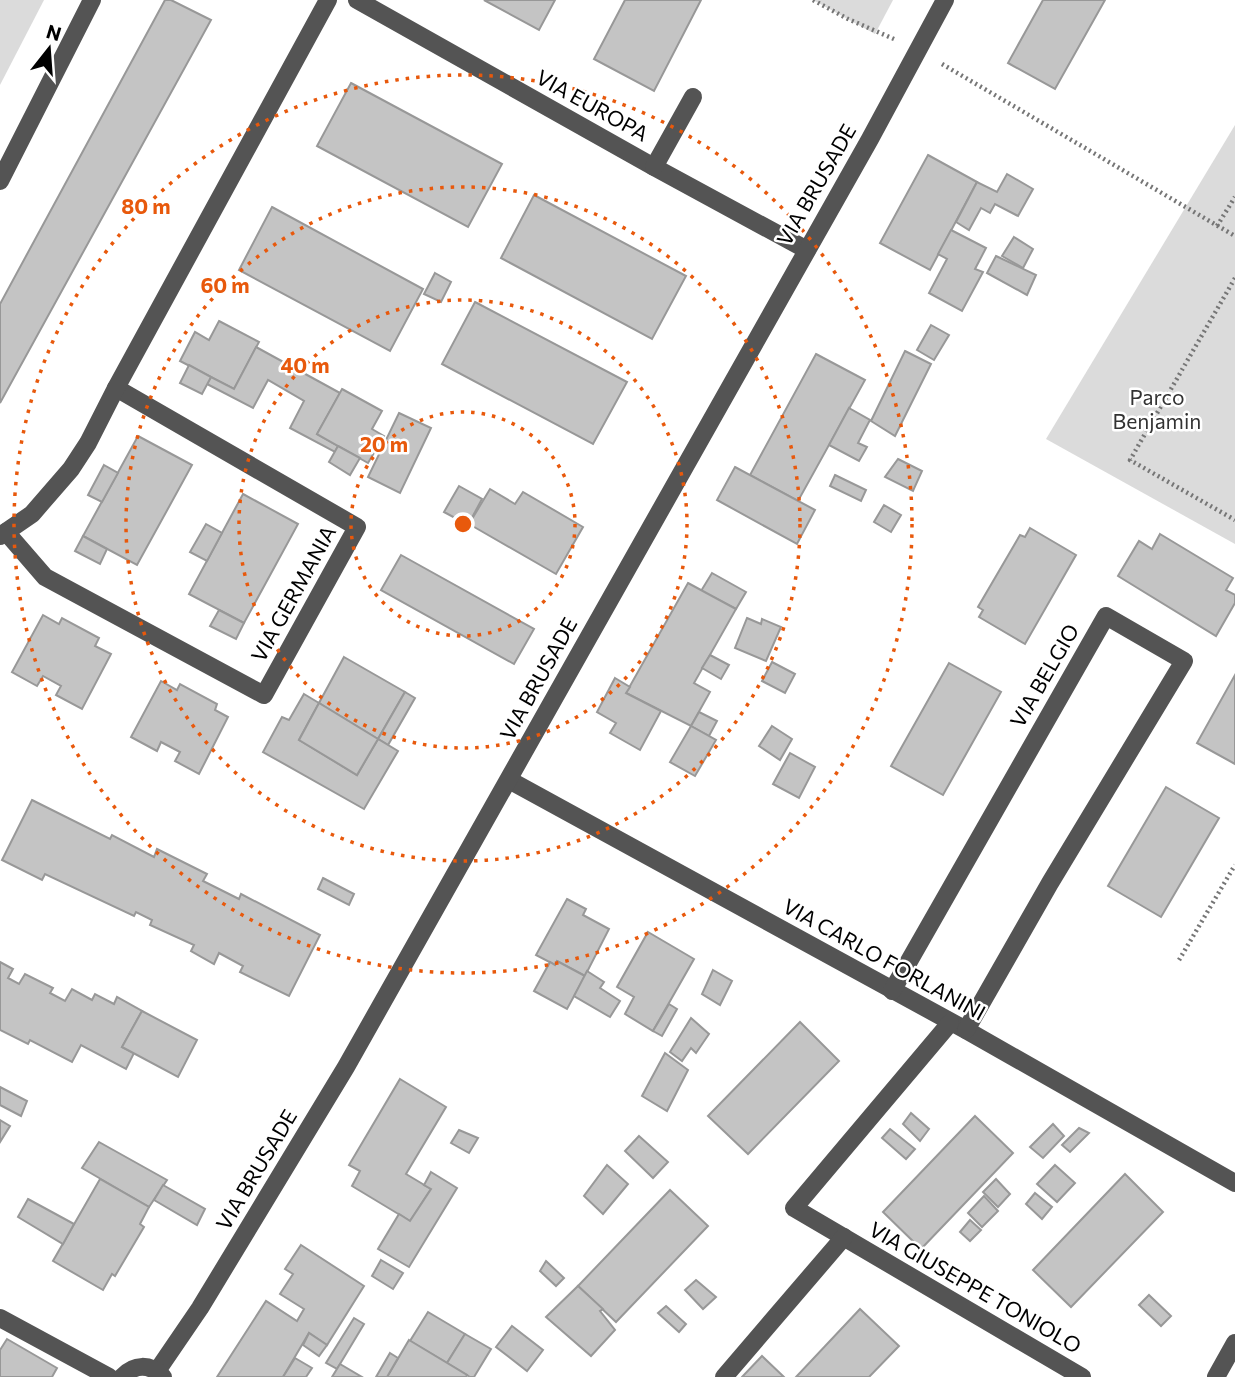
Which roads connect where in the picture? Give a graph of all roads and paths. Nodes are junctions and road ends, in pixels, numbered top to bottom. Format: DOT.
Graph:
graph roads {
  1 [pos="93,0"];
  2 [pos="328,0"];
  3 [pos="358,0"];
  4 [pos="813,0"];
  5 [pos="945,0"];
  6 [pos="917,49"];
  7 [pos="693,97"];
  8 [pos="654,167"];
  9 [pos="0,181"];
  10 [pos="1235,197"];
  11 [pos="1217,226"];
  12 [pos="1235,236"];
  13 [pos="807,250"];
  14 [pos="1235,278"];
  15 [pos="116,388"];
  16 [pos="1235,520"];
  17 [pos="3,534"];
  18 [pos="509,780"];
  19 [pos="1235,865"];
  20 [pos="1179,960"];
  21 [pos="892,991"];
  22 [pos="958,1026"];
  23 [pos="1235,1182"];
  24 [pos="844,1237"];
  25 [pos="0,1318"];
  26 [pos="1235,1343"];
  27 [pos="160,1374"];
  28 [pos="109,1377"];
  29 [pos="122,1377"];
  30 [pos="724,1377"];
  31 [pos="1082,1377"];
  32 [pos="1216,1377"];
  1 -- 9 [label="street"];
  2 -- 15 [label="street, VIA GERMANIA"];
  3 -- 8 [label="street, VIA EUROPA"];
  4 -- 6 [label="path"];
  5 -- 6 [label="street, VIA BRUSADE"];
  6 -- 11 [label="path"];
  6 -- 13 [label="street, VIA BRUSADE"];
  7 -- 8 [label="street"];
  8 -- 13 [label="street, VIA EUROPA"];
  10 -- 11 [label="path"];
  11 -- 12 [label="path"];
  13 -- 18 [label="street, VIA BRUSADE"];
  14 -- 16 [label="path"];
  15 -- 17 [label="street, VIA GERMANIA"];
  15 -- 17 [label="street, VIA GERMANIA"];
  18 -- 21 [label="street, VIA CARLO FORLANINI"];
  18 -- 27 [label="street, VIA BRUSADE"];
  19 -- 20 [label="path"];
  21 -- 22 [label="street, VIA CARLO FORLANINI"];
  21 -- 22 [label="street, VIA BELGIO"];
  22 -- 23 [label="street, VIA CARLO FORLANINI"];
  22 -- 24 [label="street, VIA GIUSEPPE TONIOLO"];
  24 -- 30 [label="street, VIA GIUSEPPE TONIOLO"];
  24 -- 31 [label="street, VIA GIUSEPPE TONIOLO"];
  25 -- 28 [label="street"];
  26 -- 32 [label="street"];
  27 -- 29 [label="street"];
}
